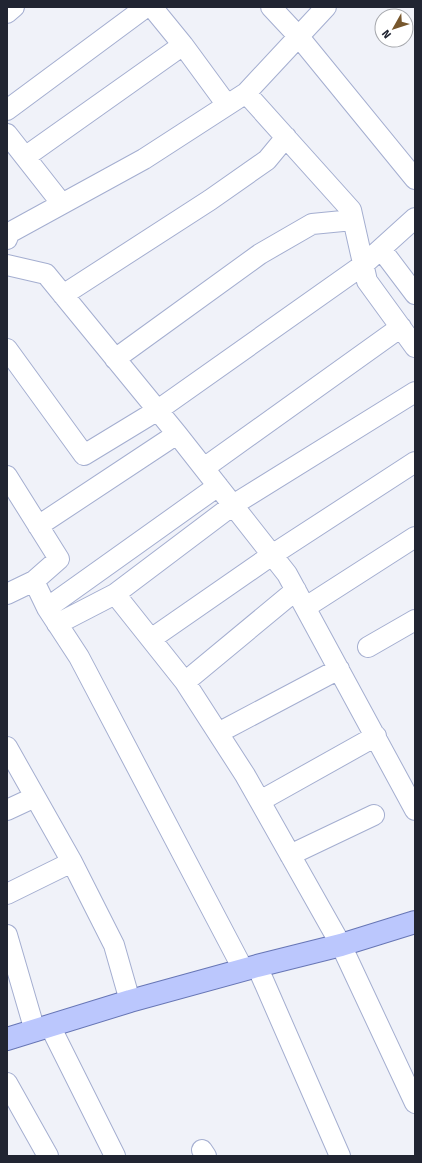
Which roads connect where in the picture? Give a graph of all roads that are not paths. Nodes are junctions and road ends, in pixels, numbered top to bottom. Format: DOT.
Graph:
graph roads {
  1 [pos="14,7"];
  2 [pos="146,7"];
  3 [pos="152,7"];
  4 [pos="271,7"];
  5 [pos="326,7"];
  6 [pos="7,12"];
  7 [pos="299,36"];
  8 [pos="183,45"];
  9 [pos="246,93"];
  10 [pos="227,105"];
  11 [pos="7,110"];
  12 [pos="7,134"];
  13 [pos="286,137"];
  14 [pos="25,157"];
  15 [pos="415,179"];
  16 [pos="62,204"];
  17 [pos="415,218"];
  18 [pos="354,220"];
  19 [pos="7,239"];
  20 [pos="381,249"];
  21 [pos="7,265"];
  22 [pos="363,265"];
  23 [pos="415,294"];
  24 [pos="63,295"];
  25 [pos="401,327"];
  26 [pos="415,347"];
  27 [pos="7,349"];
  28 [pos="116,359"];
  29 [pos="415,392"];
  30 [pos="158,410"];
  31 [pos="177,434"];
  32 [pos="415,462"];
  33 [pos="204,468"];
  34 [pos="7,476"];
  35 [pos="218,486"];
  36 [pos="233,505"];
  37 [pos="38,526"];
  38 [pos="415,537"];
  39 [pos="272,555"];
  40 [pos="34,581"];
  41 [pos="296,590"];
  42 [pos="7,594"];
  43 [pos="115,594"];
  44 [pos="306,607"];
  45 [pos="52,616"];
  46 [pos="415,620"];
  47 [pos="151,639"];
  48 [pos="368,647"];
  49 [pos="339,669"];
  50 [pos="185,682"];
  51 [pos="218,733"];
  52 [pos="376,736"];
  53 [pos="7,747"];
  54 [pos="35,797"];
  55 [pos="260,801"];
  56 [pos="7,810"];
  57 [pos="415,810"];
  58 [pos="374,815"];
  59 [pos="290,855"];
  60 [pos="72,862"];
  61 [pos="7,894"];
  62 [pos="415,922"];
  63 [pos="7,935"];
  64 [pos="341,945"];
  65 [pos="250,968"];
  66 [pos="130,1001"];
  67 [pos="42,1028"];
  68 [pos="7,1039"];
  69 [pos="7,1083"];
  70 [pos="415,1103"];
  71 [pos="48,1156"];
  72 [pos="115,1156"];
  73 [pos="340,1156"];
  1 -- 6 [label="street"];
  2 -- 11 [label="street"];
  3 -- 8 [label="street"];
  4 -- 7 [label="street"];
  5 -- 7 [label="street"];
  7 -- 9 [label="street"];
  7 -- 15 [label="street"];
  8 -- 10 [label="street"];
  8 -- 14 [label="street"];
  9 -- 10 [label="street"];
  9 -- 13 [label="street"];
  10 -- 16 [label="street"];
  12 -- 14 [label="street"];
  13 -- 18 [label="street"];
  13 -- 24 [label="street"];
  14 -- 16 [label="street"];
  16 -- 19 [label="street"];
  17 -- 20 [label="street"];
  18 -- 22 [label="street"];
  18 -- 28 [label="street"];
  20 -- 22 [label="street"];
  20 -- 23 [label="street"];
  21 -- 24 [label="street"];
  22 -- 25 [label="street"];
  22 -- 30 [label="street"];
  24 -- 28 [label="street"];
  25 -- 26 [label="street"];
  25 -- 33 [label="street"];
  27 -- 30 [label="street"];
  28 -- 30 [label="street"];
  29 -- 36 [label="street"];
  30 -- 31 [label="street"];
  31 -- 33 [label="street"];
  31 -- 37 [label="street"];
  32 -- 39 [label="street"];
  33 -- 35 [label="street"];
  34 -- 37 [label="street"];
  35 -- 36 [label="street"];
  35 -- 45 [label="street"];
  36 -- 39 [label="street"];
  36 -- 43 [label="street"];
  37 -- 40 [label="street"];
  38 -- 44 [label="street"];
  39 -- 41 [label="street"];
  39 -- 47 [label="street"];
  40 -- 42 [label="street"];
  40 -- 45 [label="street"];
  41 -- 44 [label="street"];
  41 -- 50 [label="street"];
  43 -- 45 [label="street"];
  43 -- 47 [label="street"];
  44 -- 49 [label="street"];
  45 -- 65 [label="street"];
  46 -- 48 [label="street"];
  47 -- 50 [label="street"];
  49 -- 51 [label="street"];
  49 -- 52 [label="street"];
  50 -- 51 [label="street"];
  51 -- 55 [label="street"];
  52 -- 55 [label="street"];
  52 -- 57 [label="street"];
  53 -- 54 [label="street"];
  54 -- 56 [label="street"];
  54 -- 60 [label="street"];
  55 -- 59 [label="street"];
  58 -- 59 [label="street"];
  59 -- 64 [label="street"];
  60 -- 61 [label="street"];
  60 -- 66 [label="street"];
  62 -- 64 [label="main road"];
  63 -- 67 [label="street"];
  64 -- 65 [label="main road"];
  64 -- 70 [label="street"];
  65 -- 66 [label="main road"];
  65 -- 73 [label="street"];
  66 -- 67 [label="main road"];
  67 -- 68 [label="main road"];
  67 -- 72 [label="street"];
  69 -- 71 [label="street"];
}
